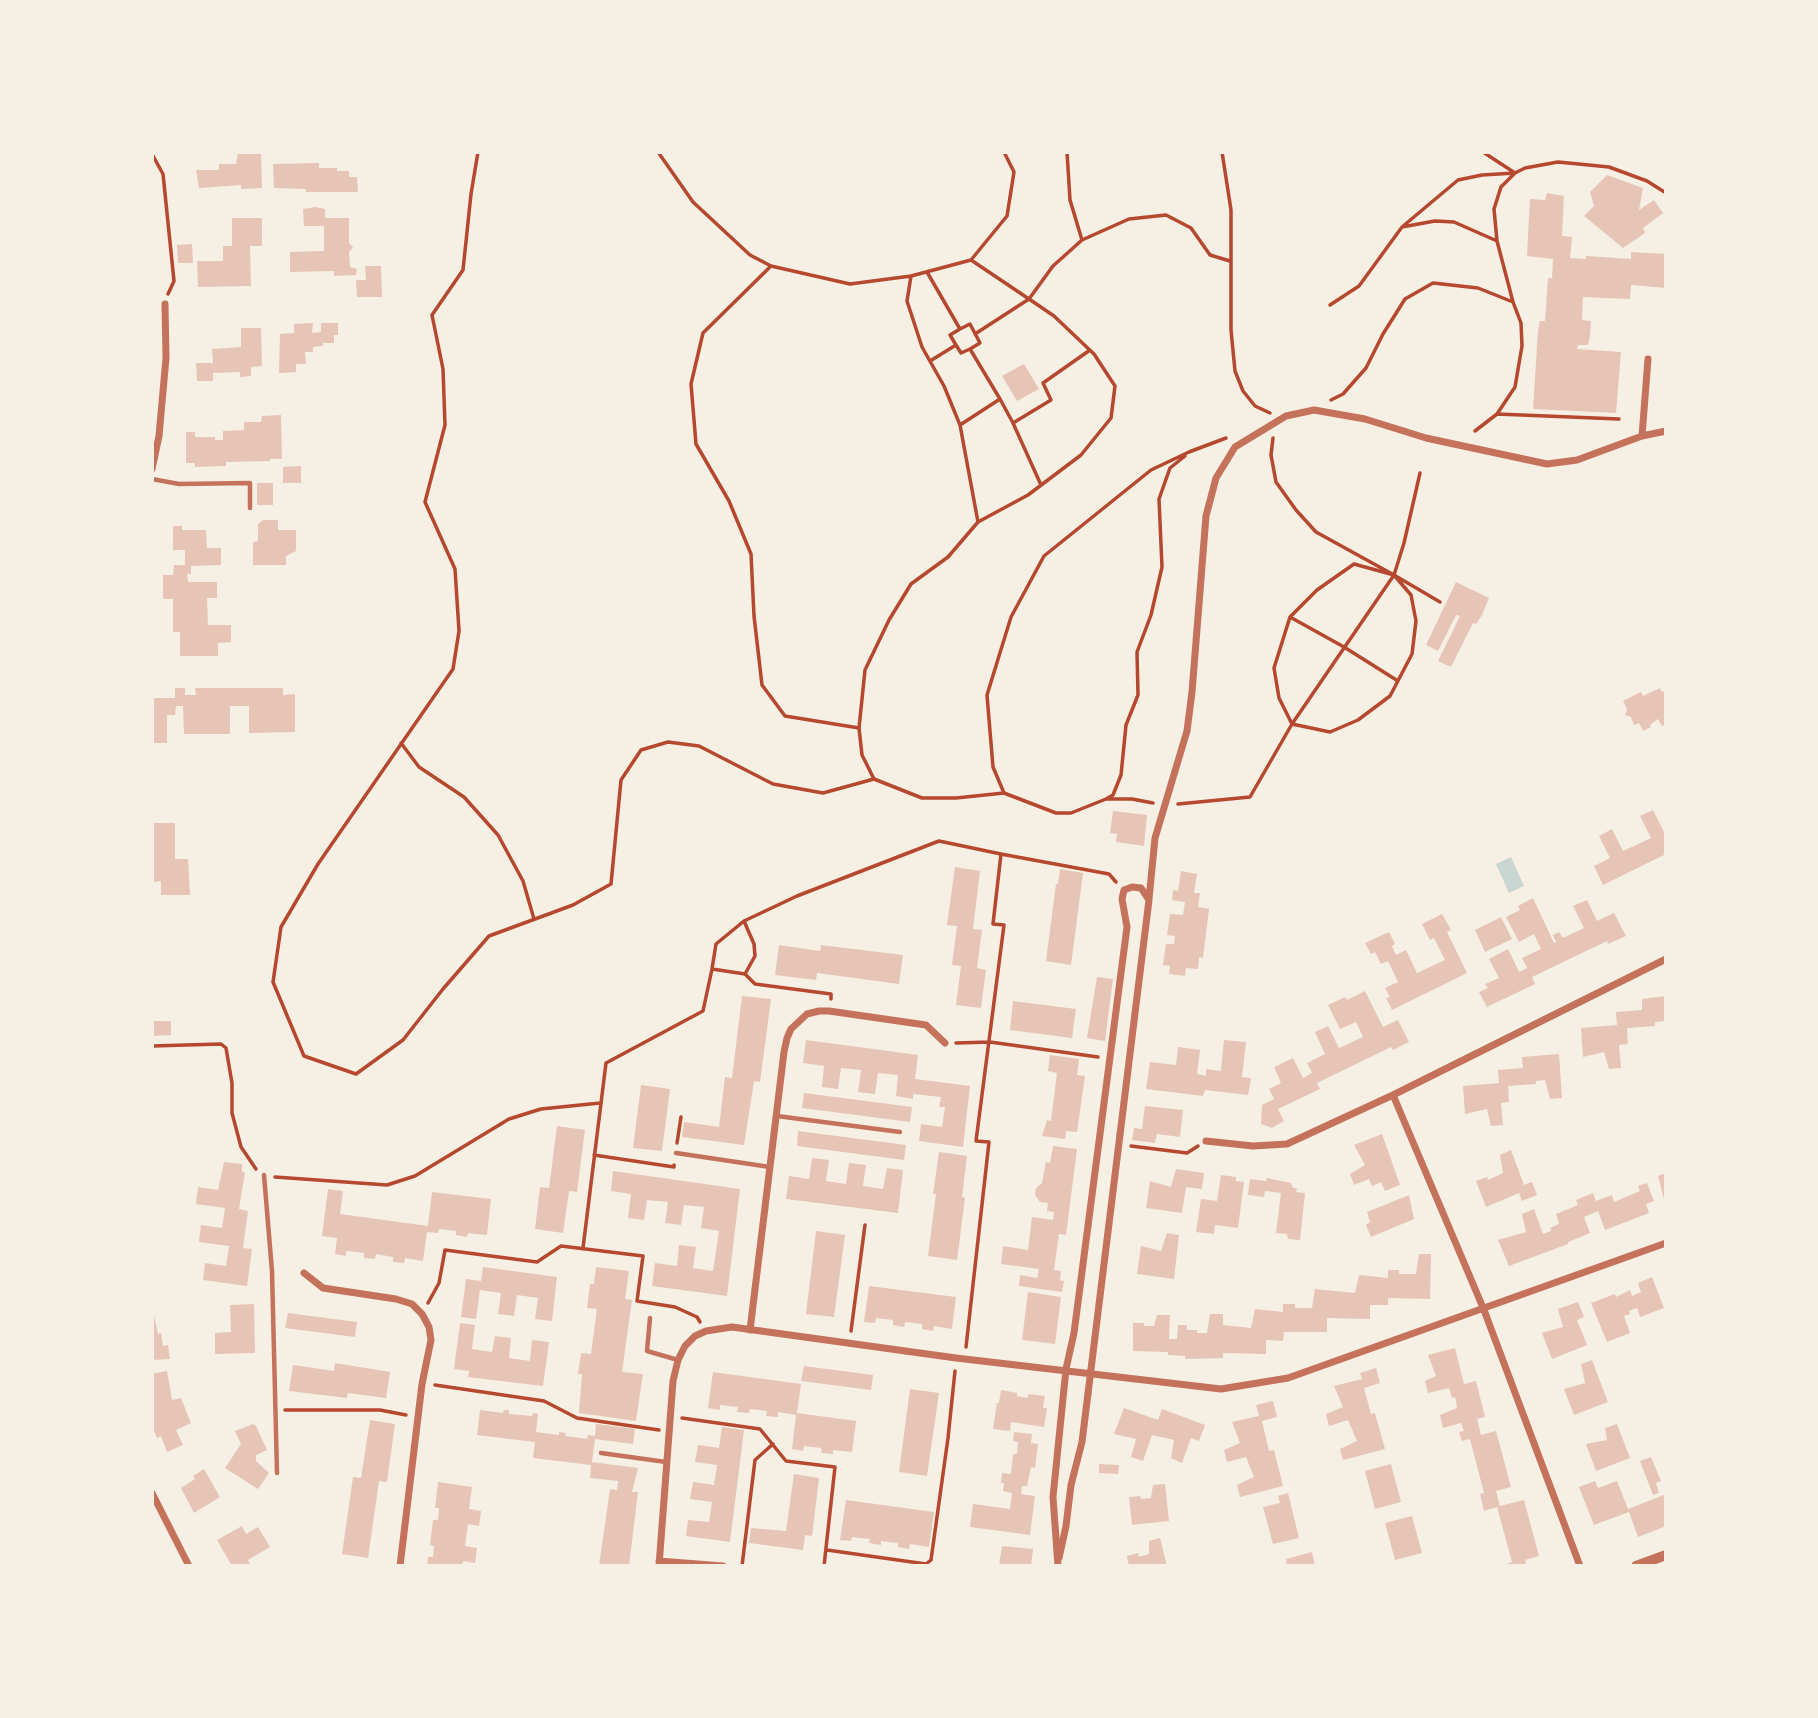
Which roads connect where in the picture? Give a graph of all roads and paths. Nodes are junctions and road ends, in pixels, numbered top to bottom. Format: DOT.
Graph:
graph roads {
  1 [pos="478,152"];
  2 [pos="658,152"];
  3 [pos="1004,152"];
  4 [pos="1067,152"];
  5 [pos="1222,152"];
  6 [pos="1483,152"];
  7 [pos="152,154"];
  8 [pos="1515,173"];
  9 [pos="1666,193"];
  10 [pos="1402,227"];
  11 [pos="1082,240"];
  12 [pos="1497,241"];
  13 [pos="971,260"];
  14 [pos="1230,261"];
  15 [pos="771,266"];
  16 [pos="927,272"];
  17 [pos="911,276"];
  18 [pos="1028,299"];
  19 [pos="1513,302"];
  20 [pos="165,304"];
  21 [pos="1329,305"];
  22 [pos="960,329"];
  23 [pos="975,334"];
  24 [pos="956,345"];
  25 [pos="971,349"];
  26 [pos="1090,350"];
  27 [pos="1648,359"];
  28 [pos="930,361"];
  29 [pos="1000,399"];
  30 [pos="1314,410"];
  31 [pos="1497,414"];
  32 [pos="1286,416"];
  33 [pos="1619,419"];
  34 [pos="1013,423"];
  35 [pos="960,425"];
  36 [pos="1475,430"];
  37 [pos="1666,431"];
  38 [pos="1237,434"];
  39 [pos="1642,436"];
  40 [pos="1189,452"];
  41 [pos="152,469"];
  42 [pos="1420,473"];
  43 [pos="152,479"];
  44 [pos="1041,485"];
  45 [pos="250,508"];
  46 [pos="978,522"];
  47 [pos="1394,575"];
  48 [pos="1440,602"];
  49 [pos="1290,617"];
  50 [pos="1344,647"];
  51 [pos="1398,681"];
  52 [pos="1292,724"];
  53 [pos="859,728"];
  54 [pos="401,743"];
  55 [pos="874,779"];
  56 [pos="1003,793"];
  57 [pos="1106,799"];
  58 [pos="1165,806"];
  59 [pos="1001,854"];
  60 [pos="1124,890"];
  61 [pos="1149,900"];
  62 [pos="534,919"];
  63 [pos="744,921"];
  64 [pos="1666,959"];
  65 [pos="712,969"];
  66 [pos="745,974"];
  67 [pos="829,1011"];
  68 [pos="990,1042"];
  69 [pos="945,1043"];
  70 [pos="152,1046"];
  71 [pos="1111,1059"];
  72 [pos="1393,1095"];
  73 [pos="600,1103"];
  74 [pos="777,1116"];
  75 [pos="681,1117"];
  76 [pos="900,1132"];
  77 [pos="1206,1141"];
  78 [pos="1119,1144"];
  79 [pos="676,1153"];
  80 [pos="594,1155"];
  81 [pos="771,1167"];
  82 [pos="264,1175"];
  83 [pos="865,1225"];
  84 [pos="1666,1243"];
  85 [pos="583,1248"];
  86 [pos="304,1273"];
  87 [pos="1484,1310"];
  88 [pos="422,1314"];
  89 [pos="697,1317"];
  90 [pos="650,1318"];
  91 [pos="750,1330"];
  92 [pos="850,1343"];
  93 [pos="960,1358"];
  94 [pos="678,1360"];
  95 [pos="1066,1370"];
  96 [pos="1091,1373"];
  97 [pos="422,1384"];
  98 [pos="275,1410"];
  99 [pos="419,1417"];
  100 [pos="670,1417"];
  101 [pos="668,1431"];
  102 [pos="773,1444"];
  103 [pos="601,1453"];
  104 [pos="666,1462"];
  105 [pos="277,1473"];
  106 [pos="152,1493"];
  107 [pos="827,1550"];
  108 [pos="1666,1555"];
  109 [pos="1058,1562"];
  110 [pos="659,1563"];
  111 [pos="189,1566"];
  112 [pos="400,1566"];
  113 [pos="723,1566"];
  114 [pos="742,1566"];
  115 [pos="824,1566"];
  116 [pos="1580,1566"];
  117 [pos="1636,1566"];
  1 -- 54 [label="path"];
  2 -- 15 [label="path"];
  3 -- 13 [label="path"];
  4 -- 11 [label="path"];
  5 -- 14 [label="path"];
  6 -- 8 [label="path"];
  7 -- 20 [label="path"];
  8 -- 9 [label="path"];
  8 -- 10 [label="path"];
  8 -- 12 [label="path"];
  10 -- 12 [label="path"];
  10 -- 21 [label="path"];
  11 -- 14 [label="path"];
  11 -- 18 [label="path"];
  12 -- 19 [label="path"];
  13 -- 16 [label="path"];
  13 -- 18 [label="path"];
  14 -- 32 [label="path"];
  15 -- 17 [label="path"];
  15 -- 53 [label="path"];
  16 -- 17 [label="path"];
  16 -- 22 [label="path"];
  17 -- 28 [label="path"];
  18 -- 23 [label="path"];
  18 -- 26 [label="path"];
  19 -- 30 [label="path"];
  19 -- 31 [label="path"];
  20 -- 41 [label="street"];
  22 -- 23 [label="path"];
  22 -- 24 [label="path"];
  23 -- 25 [label="path"];
  24 -- 25 [label="path"];
  24 -- 28 [label="path"];
  25 -- 29 [label="path"];
  26 -- 34 [label="path"];
  26 -- 44 [label="path"];
  27 -- 39 [label="street"];
  28 -- 35 [label="path"];
  29 -- 34 [label="path"];
  29 -- 35 [label="path"];
  30 -- 32 [label="street"];
  30 -- 39 [label="street"];
  31 -- 33 [label="path"];
  31 -- 36 [label="path"];
  32 -- 47 [label="path"];
  32 -- 58 [label="street"];
  34 -- 44 [label="path"];
  35 -- 46 [label="path"];
  37 -- 39 [label="street"];
  38 -- 40 [label="path"];
  40 -- 56 [label="path"];
  40 -- 57 [label="path"];
  42 -- 47 [label="path"];
  43 -- 45 [label="lane"];
  44 -- 46 [label="path"];
  46 -- 53 [label="path"];
  47 -- 48 [label="path"];
  47 -- 49 [label="path"];
  47 -- 50 [label="path"];
  47 -- 51 [label="path"];
  49 -- 50 [label="path"];
  49 -- 52 [label="path"];
  50 -- 51 [label="path"];
  50 -- 52 [label="path"];
  51 -- 52 [label="path"];
  52 -- 58 [label="path"];
  53 -- 55 [label="path"];
  54 -- 62 [label="path"];
  54 -- 62 [label="path"];
  55 -- 56 [label="path"];
  55 -- 62 [label="path"];
  56 -- 57 [label="path"];
  57 -- 58 [label="path"];
  58 -- 61 [label="street"];
  59 -- 60 [label="path"];
  59 -- 63 [label="path"];
  59 -- 68 [label="path"];
  60 -- 61 [label="street"];
  60 -- 71 [label="street"];
  61 -- 78 [label="street"];
  63 -- 65 [label="path"];
  63 -- 66 [label="path"];
  64 -- 72 [label="street"];
  65 -- 66 [label="path"];
  65 -- 73 [label="path"];
  66 -- 67 [label="path"];
  67 -- 69 [label="street"];
  67 -- 74 [label="street"];
  68 -- 69 [label="path"];
  68 -- 71 [label="path"];
  68 -- 93 [label="path"];
  70 -- 82 [label="path"];
  71 -- 95 [label="street"];
  72 -- 77 [label="street"];
  72 -- 87 [label="street"];
  73 -- 80 [label="path"];
  73 -- 82 [label="path"];
  74 -- 76 [label="lane"];
  74 -- 81 [label="street"];
  75 -- 79 [label="path"];
  77 -- 78 [label="path"];
  78 -- 96 [label="street"];
  79 -- 80 [label="path"];
  79 -- 81 [label="lane"];
  80 -- 85 [label="path"];
  81 -- 91 [label="street"];
  82 -- 98 [label="lane"];
  83 -- 92 [label="path"];
  84 -- 87 [label="street"];
  85 -- 88 [label="path"];
  85 -- 89 [label="path"];
  86 -- 88 [label="street"];
  87 -- 96 [label="street"];
  87 -- 116 [label="street"];
  88 -- 97 [label="street"];
  90 -- 94 [label="lane"];
  91 -- 92 [label="street"];
  91 -- 94 [label="street"];
  92 -- 93 [label="street"];
  93 -- 95 [label="street"];
  93 -- 107 [label="path"];
  94 -- 100 [label="street"];
  95 -- 96 [label="street"];
  95 -- 109 [label="street"];
  96 -- 109 [label="street"];
  97 -- 99 [label="street"];
  97 -- 101 [label="path"];
  98 -- 99 [label="path"];
  98 -- 105 [label="lane"];
  99 -- 112 [label="street"];
  100 -- 101 [label="street"];
  100 -- 102 [label="path"];
  101 -- 104 [label="street"];
  102 -- 107 [label="path"];
  102 -- 114 [label="path"];
  103 -- 104 [label="lane"];
  104 -- 110 [label="street"];
  106 -- 111 [label="street"];
  107 -- 115 [label="path"];
  108 -- 117 [label="street"];
  110 -- 113 [label="street"];
}
